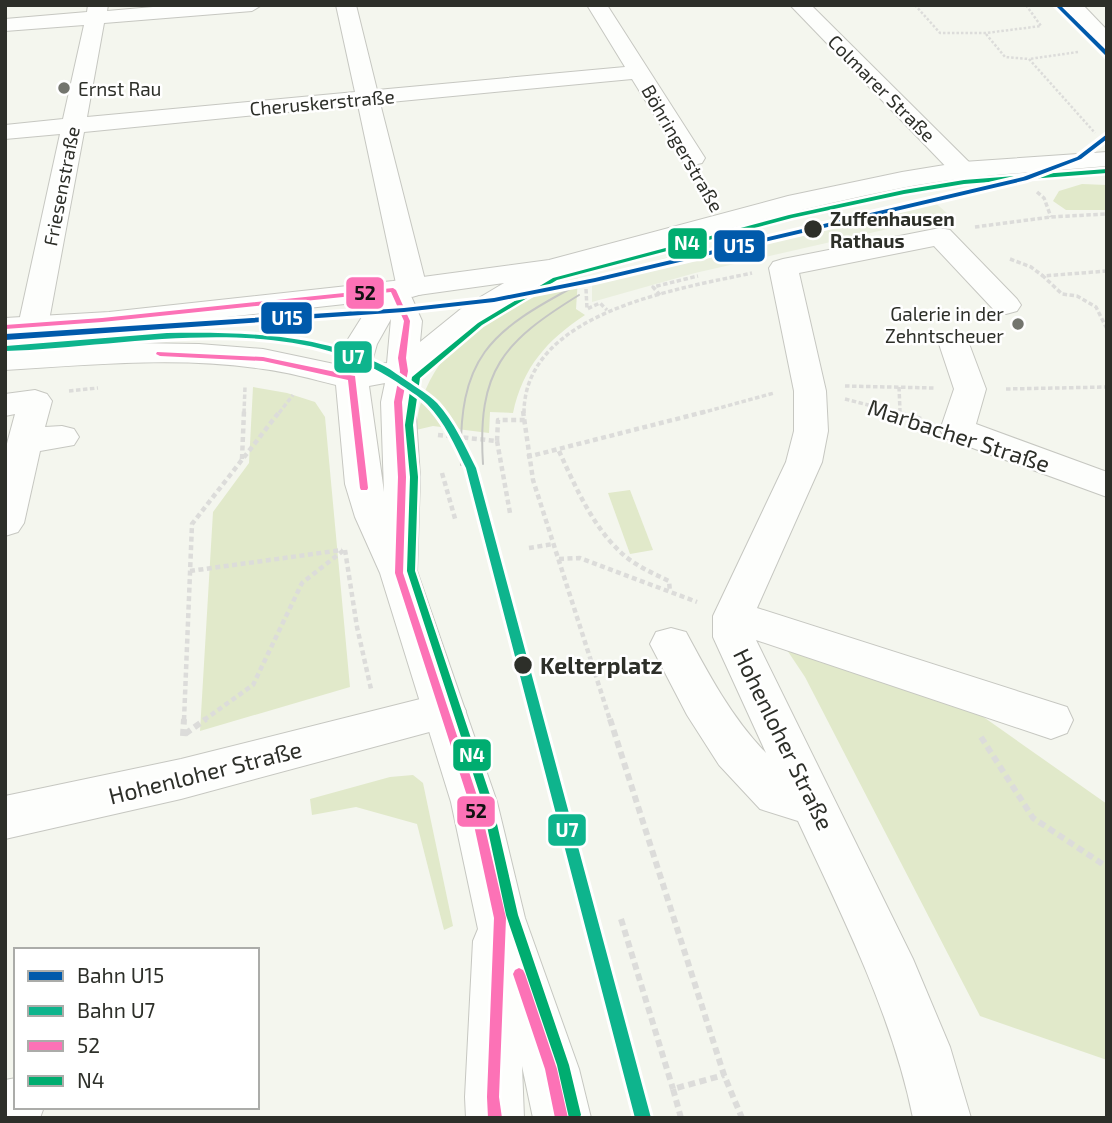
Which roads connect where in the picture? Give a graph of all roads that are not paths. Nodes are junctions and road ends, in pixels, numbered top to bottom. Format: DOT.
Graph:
graph roads {
  1 [pos="252,5"];
  2 [pos="347,5"];
  3 [pos="597,5"];
  4 [pos="800,5"];
  5 [pos="1072,5"];
  6 [pos="97,11"];
  7 [pos="5,25"];
  8 [pos="1107,43"];
  9 [pos="639,72"];
  10 [pos="366,98"];
  11 [pos="73,126"];
  12 [pos="5,132"];
  13 [pos="693,158"];
  14 [pos="1107,159"];
  15 [pos="963,170"];
  16 [pos="550,268"];
  17 [pos="403,289"];
  18 [pos="1006,304"];
  19 [pos="19,327"];
  20 [pos="953,341"];
  21 [pos="5,360"];
  22 [pos="404,372"];
  23 [pos="352,379"];
  24 [pos="20,403"];
  25 [pos="62,437"];
  26 [pos="26,441"];
  27 [pos="1107,485"];
  28 [pos="5,523"];
  29 [pos="400,573"];
  30 [pos="733,616"];
  31 [pos="671,644"];
  32 [pos="444,711"];
  33 [pos="1051,720"];
  34 [pos="814,804"];
  35 [pos="5,818"];
  36 [pos="500,918"];
  37 [pos="495,1118"];
  38 [pos="562,1118"];
  39 [pos="942,1118"];
  1 -- 6 [label="street"];
  2 -- 10 [label="street"];
  3 -- 9 [label="street, Böhringerstraße"];
  4 -- 15 [label="street, Colmarer Straße"];
  5 -- 8 [label="street"];
  6 -- 7 [label="street"];
  6 -- 11 [label="street, Friesenstraße"];
  9 -- 10 [label="street, Cheruskerstraße"];
  9 -- 13 [label="street, Böhringerstraße"];
  10 -- 11 [label="street, Cheruskerstraße"];
  10 -- 17 [label="street"];
  11 -- 12 [label="street, Cheruskerstraße"];
  11 -- 19 [label="street, Friesenstraße"];
  14 -- 15 [label="street"];
  15 -- 16 [label="street"];
  16 -- 17 [label="street"];
  16 -- 22 [label="street"];
  17 -- 19 [label="street"];
  17 -- 22 [label="street"];
  17 -- 23 [label="street"];
  18 -- 30 [label="street, Hohenloher Straße"];
  20 -- 27 [label="street, Marbacher Straße"];
  21 -- 23 [label="street"];
  22 -- 23 [label="street"];
  22 -- 29 [label="street"];
  23 -- 29 [label="street"];
  24 -- 26 [label="street"];
  25 -- 26 [label="street"];
  26 -- 28 [label="street"];
  29 -- 32 [label="street"];
  30 -- 33 [label="street"];
  30 -- 34 [label="street, Hohenloher Straße"];
  31 -- 34 [label="street"];
  32 -- 35 [label="street, Hohenloher Straße"];
  32 -- 36 [label="street"];
  34 -- 39 [label="street, Hohenloher Straße"];
  36 -- 37 [label="street"];
  36 -- 38 [label="street"];
}
